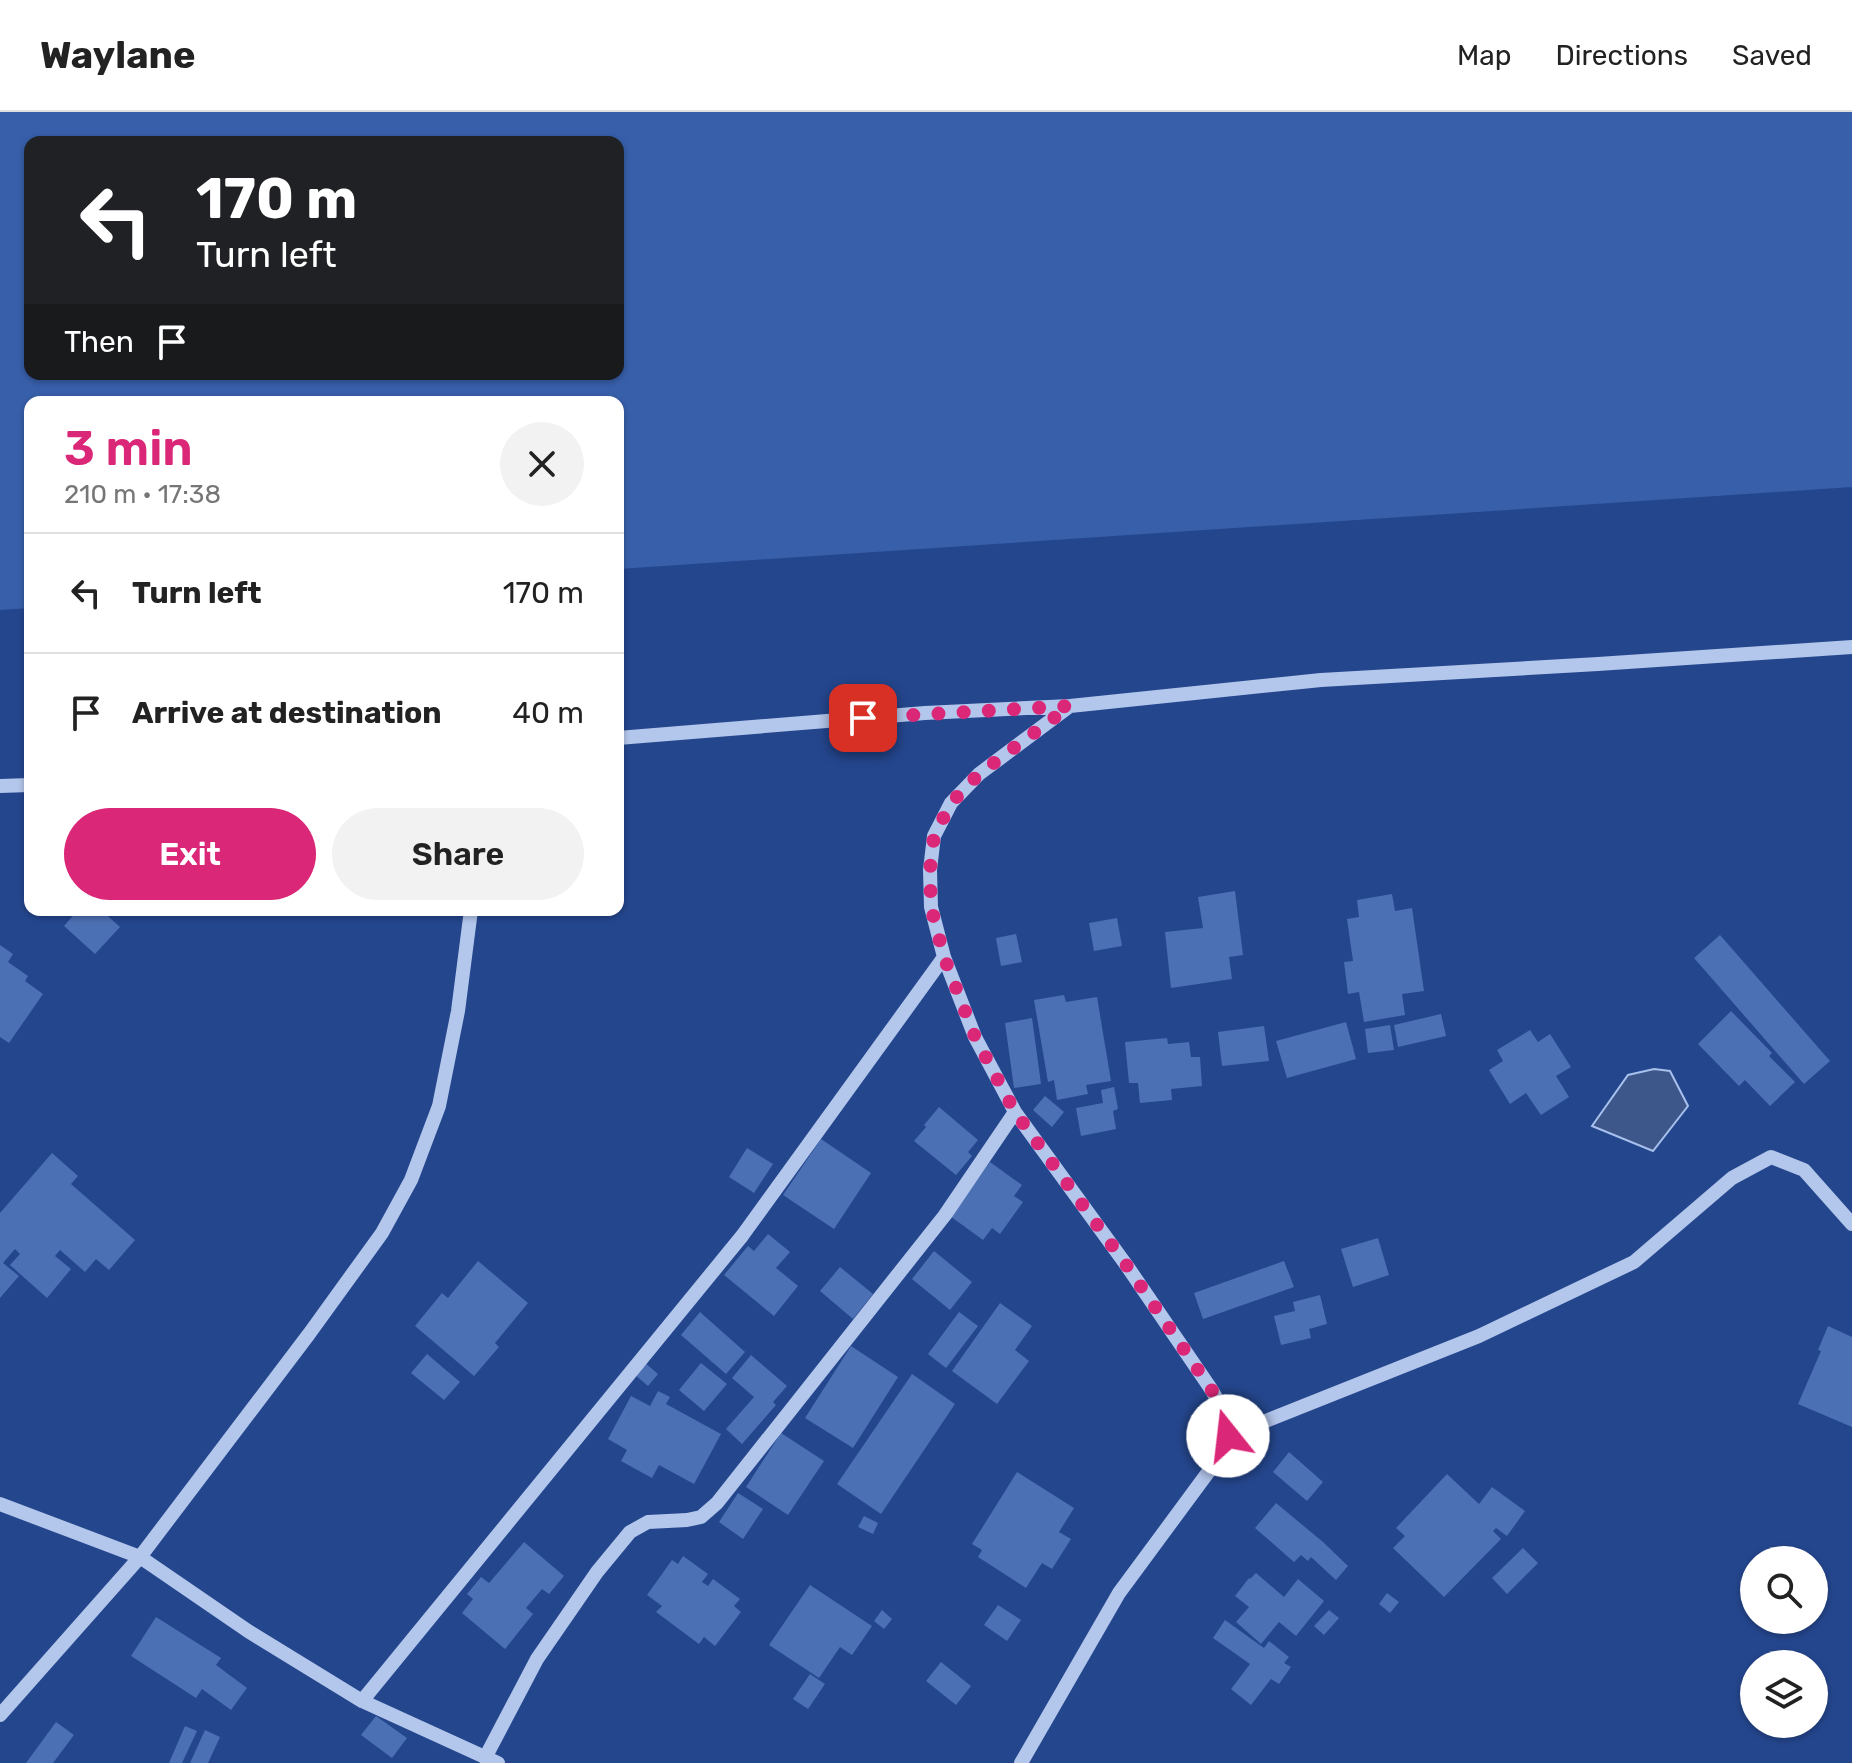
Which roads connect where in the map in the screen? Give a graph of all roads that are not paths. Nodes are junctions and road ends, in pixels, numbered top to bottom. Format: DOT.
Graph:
graph roads {
  1 [pos="1852,647"];
  2 [pos="1070,706"];
  3 [pos="624,738"];
  4 [pos="24,785"];
  5 [pos="0,786"];
  6 [pos="470,916"];
  7 [pos="944,957"];
  8 [pos="1015,1112"];
  9 [pos="1852,1224"];
  10 [pos="1228,1436"];
  11 [pos="0,1504"];
  12 [pos="140,1557"];
  13 [pos="362,1701"];
  14 [pos="0,1715"];
  15 [pos="492,1761"];
  16 [pos="1021,1763"];
  1 -- 2 [label="street"];
  2 -- 3 [label="street"];
  2 -- 7 [label="street"];
  4 -- 5 [label="street"];
  6 -- 12 [label="street"];
  7 -- 8 [label="street"];
  7 -- 13 [label="street"];
  8 -- 10 [label="street"];
  8 -- 15 [label="street"];
  9 -- 10 [label="street"];
  10 -- 16 [label="street"];
  11 -- 12 [label="street"];
  12 -- 13 [label="street"];
  12 -- 14 [label="street"];
  13 -- 15 [label="street"];
}
